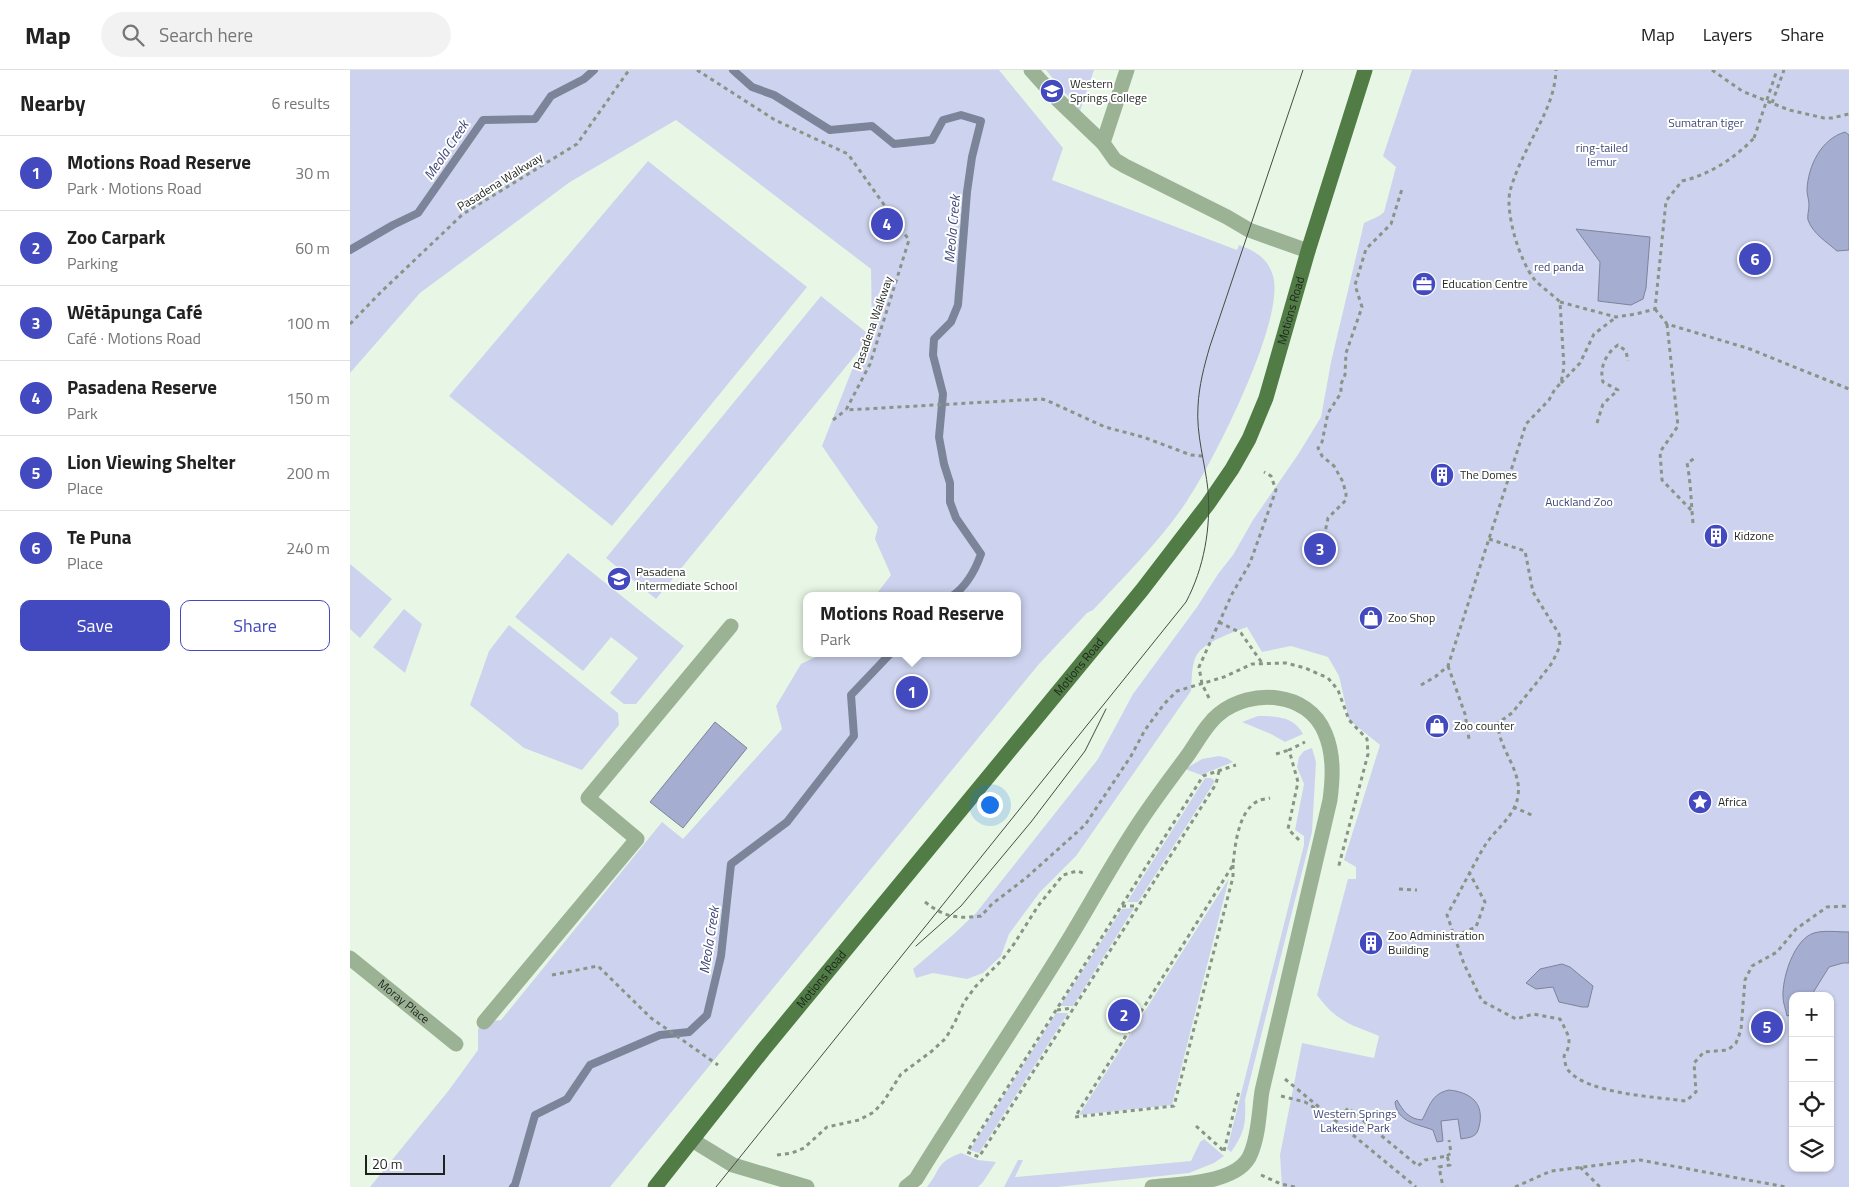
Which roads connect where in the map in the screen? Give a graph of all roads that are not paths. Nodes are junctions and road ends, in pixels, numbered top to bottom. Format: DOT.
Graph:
graph roads {
  1 [pos="1031,70"];
  2 [pos="1127,70"];
  3 [pos="1365,70"];
  4 [pos="1104,143"];
  5 [pos="1308,251"];
  6 [pos="731,626"];
  7 [pos="350,958"];
  8 [pos="484,1022"];
  9 [pos="456,1044"];
  10 [pos="692,1140"];
  11 [pos="655,1187"];
  12 [pos="808,1187"];
  13 [pos="906,1187"];
  14 [pos="1152,1187"];
  1 -- 4 [label="street"];
  2 -- 4 [label="street"];
  3 -- 5 [label="main road, Motions Road"];
  4 -- 5 [label="street"];
  5 -- 10 [label="main road, Motions Road"];
  6 -- 8 [label="street"];
  7 -- 9 [label="street, Moray Place"];
  10 -- 11 [label="main road, Motions Road"];
  10 -- 12 [label="street"];
  13 -- 14 [label="street"];
}
